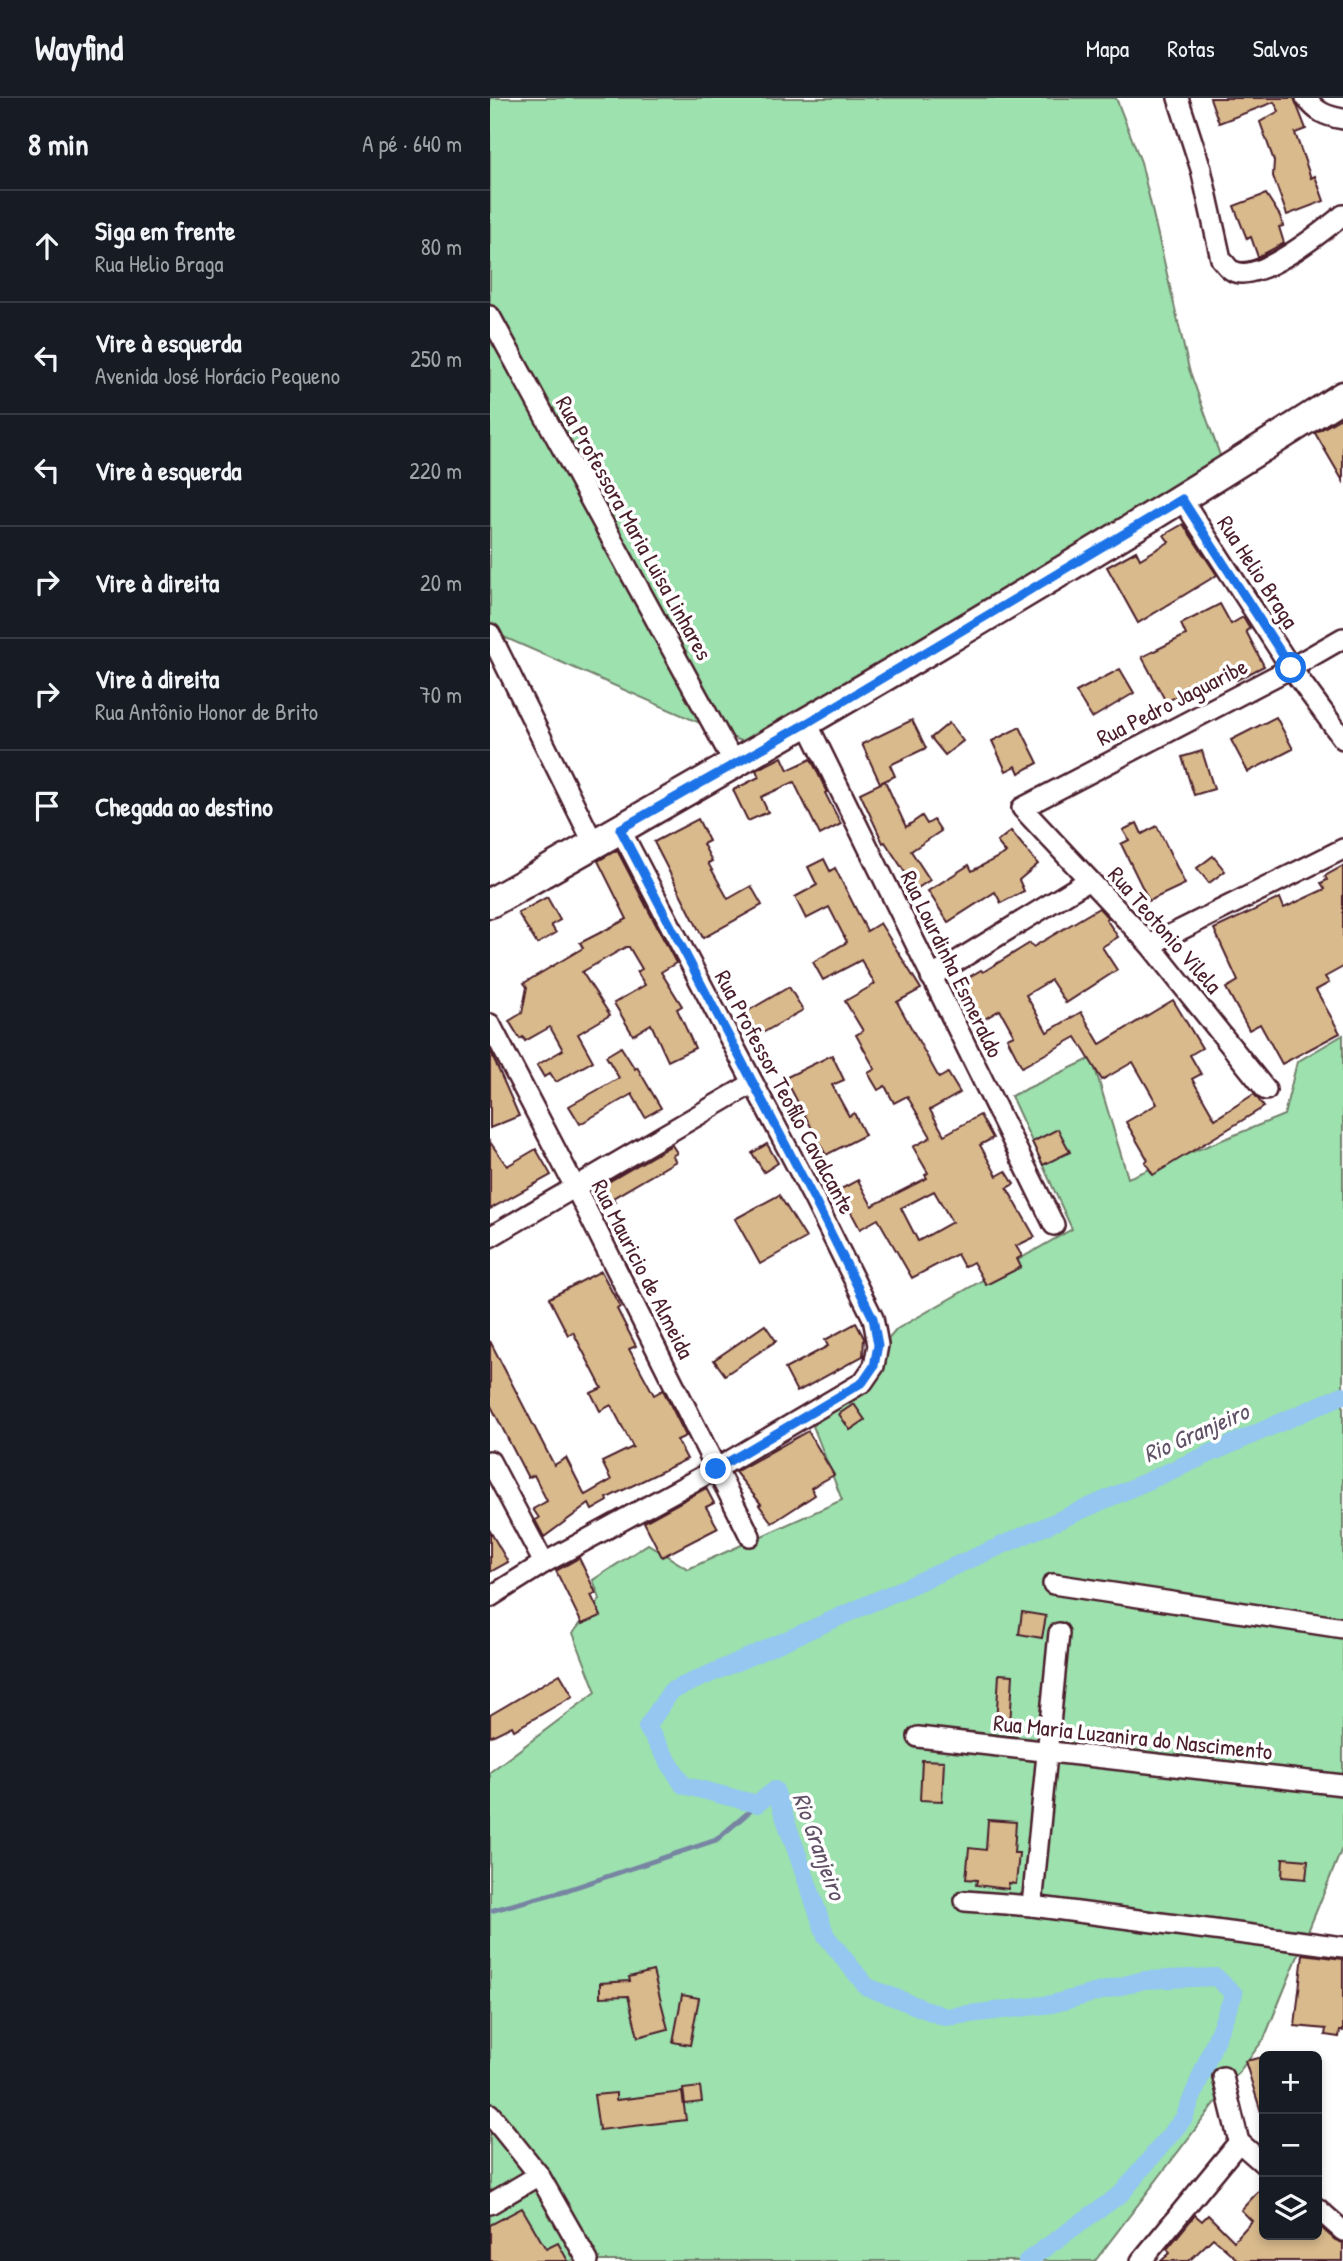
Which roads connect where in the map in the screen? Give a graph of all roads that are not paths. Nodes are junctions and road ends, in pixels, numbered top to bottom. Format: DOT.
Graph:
graph roads {
  1 [pos="1178,98"];
  2 [pos="1306,98"];
  3 [pos="1343,119"];
  4 [pos="1343,215"];
  5 [pos="490,316"];
  6 [pos="1343,396"];
  7 [pos="1182,499"];
  8 [pos="490,634"];
  9 [pos="1343,638"];
  10 [pos="1291,668"];
  11 [pos="807,723"];
  12 [pos="1343,739"];
  13 [pos="734,763"];
  14 [pos="1022,808"];
  15 [pos="620,829"];
  16 [pos="594,844"];
  17 [pos="1343,849"];
  18 [pos="1089,880"];
  19 [pos="490,903"];
  20 [pos="1150,945"];
  21 [pos="931,977"];
  22 [pos="490,1024"];
  23 [pos="753,1083"];
  24 [pos="1266,1090"];
  25 [pos="575,1187"];
  26 [pos="1054,1225"];
  27 [pos="490,1237"];
  28 [pos="490,1461"];
  29 [pos="716,1469"];
  30 [pos="750,1536"];
  31 [pos="544,1563"];
  32 [pos="1053,1584"];
  33 [pos="490,1597"];
  34 [pos="1343,1628"];
  35 [pos="1059,1633"];
  36 [pos="918,1737"];
  37 [pos="1047,1752"];
  38 [pos="1343,1785"];
  39 [pos="965,1902"];
  40 [pos="1032,1906"];
  41 [pos="1343,1947"];
  42 [pos="1223,2077"];
  43 [pos="490,2114"];
  44 [pos="1239,2142"];
  45 [pos="1259,2160"];
  46 [pos="539,2175"];
  47 [pos="490,2204"];
  48 [pos="1322,2212"];
  49 [pos="1343,2231"];
  50 [pos="588,2261"];
  51 [pos="1141,2261"];
  1 -- 4 [label="street"];
  2 -- 3 [label="street"];
  5 -- 13 [label="street, Rua Professora Maria Luisa Linhares"];
  6 -- 7 [label="street"];
  7 -- 10 [label="street, Rua Helio Braga"];
  7 -- 11 [label="street"];
  8 -- 16 [label="street"];
  9 -- 10 [label="street, Rua Pedro Jaguaribe"];
  10 -- 12 [label="street, Rua Helio Braga"];
  10 -- 14 [label="street, Rua Pedro Jaguaribe"];
  11 -- 13 [label="street"];
  11 -- 21 [label="street, Rua Lourdinha Esmeraldo"];
  13 -- 15 [label="street"];
  14 -- 18 [label="street, Rua Teotonio Vilela"];
  15 -- 16 [label="street"];
  15 -- 23 [label="street, Rua Professor Teofilo Cavalcante"];
  16 -- 19 [label="street"];
  17 -- 20 [label="street"];
  18 -- 20 [label="street, Rua Teotonio Vilela"];
  18 -- 21 [label="street"];
  20 -- 24 [label="street, Rua Teotonio Vilela"];
  21 -- 26 [label="street, Rua Lourdinha Esmeraldo"];
  22 -- 25 [label="street, Rua Mauricio de Almeida"];
  23 -- 25 [label="street"];
  23 -- 29 [label="street, Rua Professor Teofilo Cavalcante"];
  25 -- 27 [label="street"];
  25 -- 29 [label="street, Rua Mauricio de Almeida"];
  28 -- 31 [label="street"];
  29 -- 30 [label="street, Rua Mauricio de Almeida"];
  29 -- 31 [label="street"];
  31 -- 33 [label="street"];
  32 -- 34 [label="street"];
  35 -- 37 [label="street"];
  36 -- 37 [label="street, Rua Maria Luzanira do Nascimento"];
  37 -- 38 [label="street, Rua Maria Luzanira do Nascimento"];
  37 -- 40 [label="street"];
  39 -- 40 [label="street"];
  40 -- 41 [label="street"];
  42 -- 44 [label="street"];
  43 -- 46 [label="street"];
  44 -- 45 [label="street"];
  44 -- 51 [label="street"];
  46 -- 47 [label="street"];
  46 -- 50 [label="street"];
  48 -- 49 [label="street"];
}
